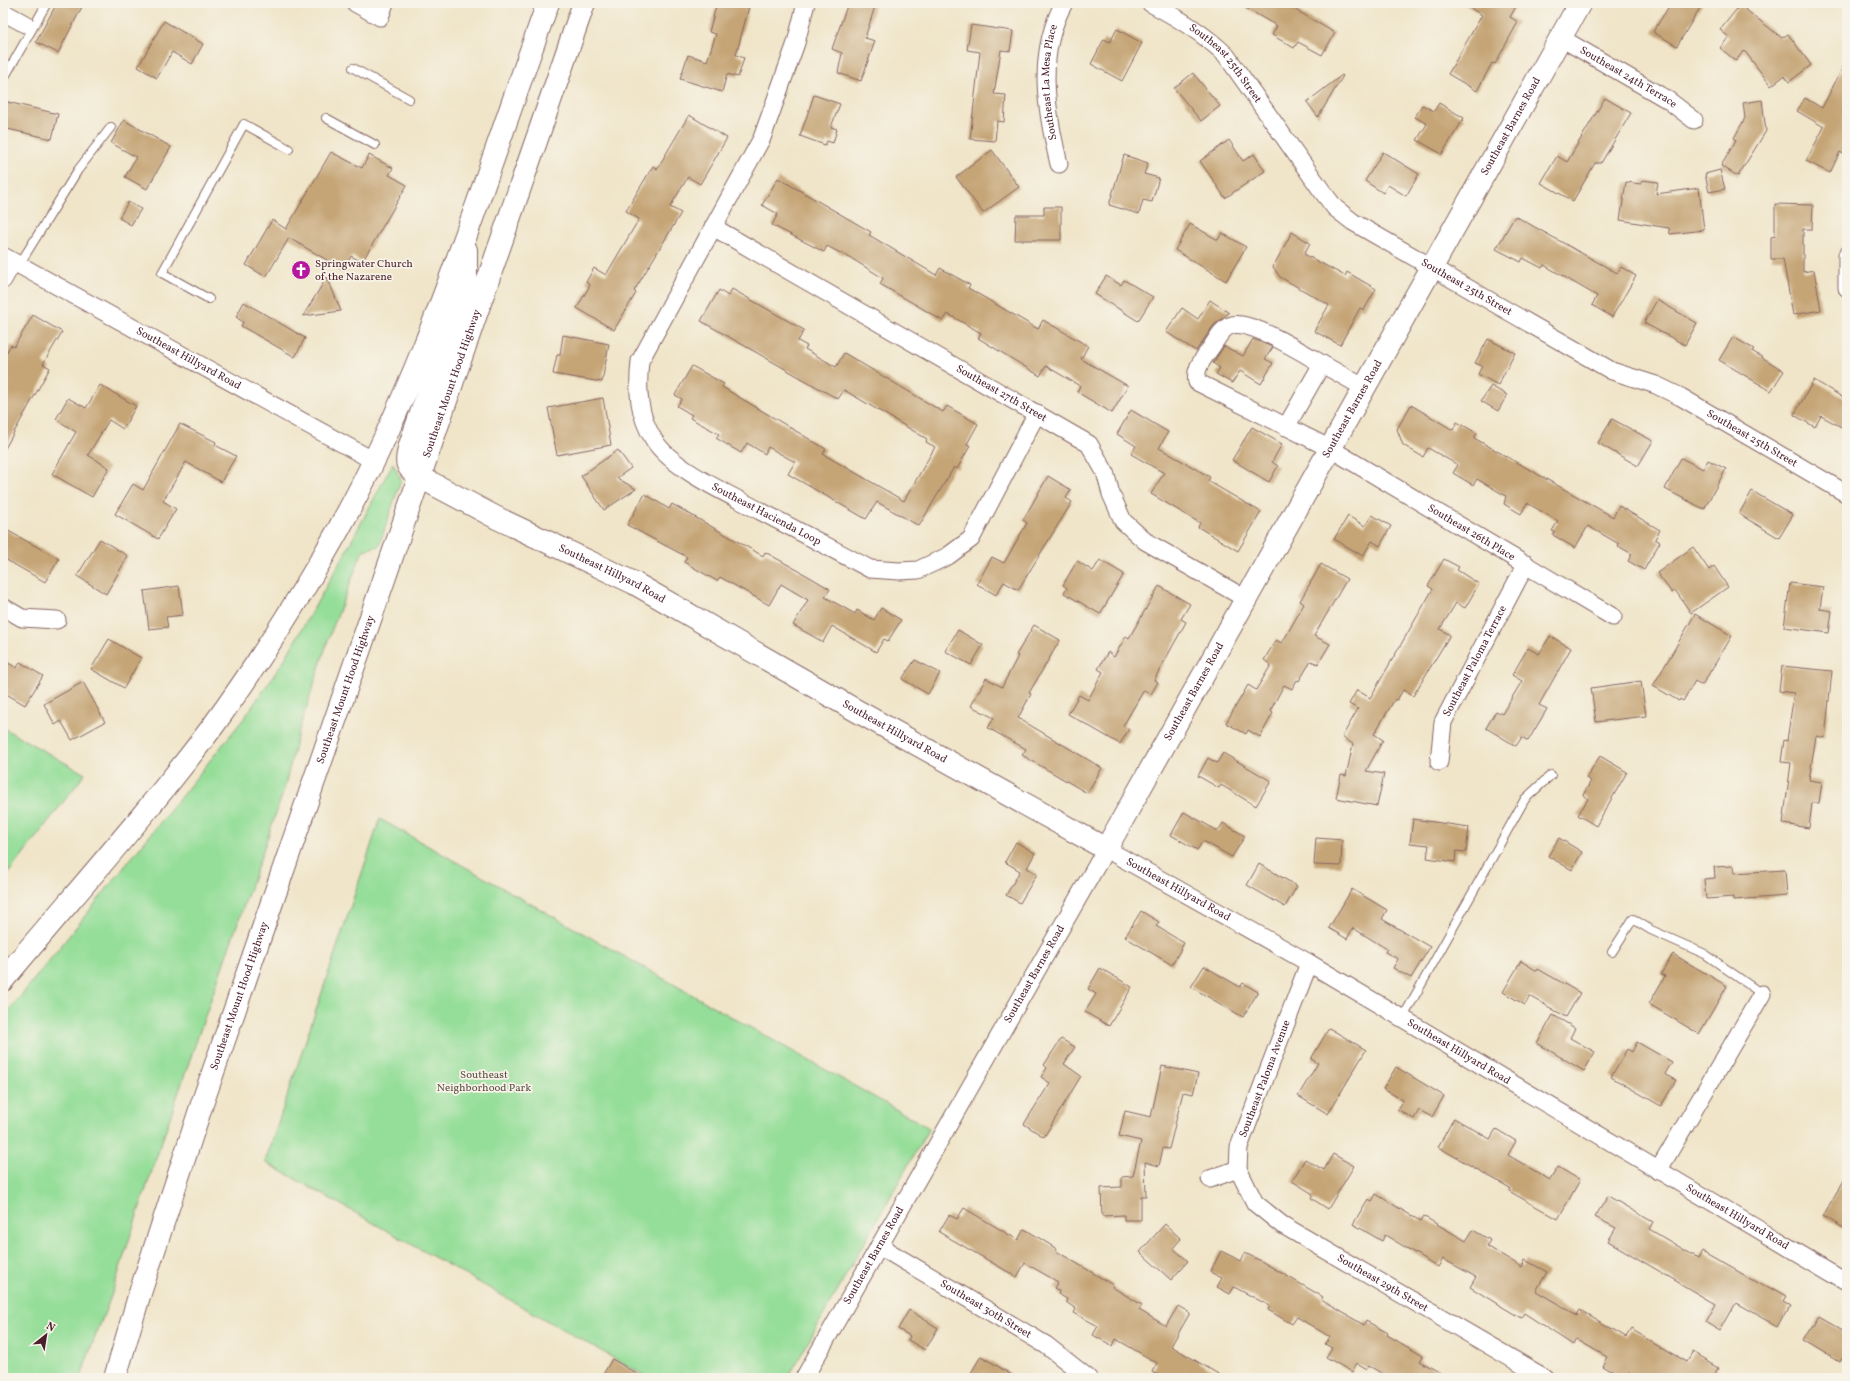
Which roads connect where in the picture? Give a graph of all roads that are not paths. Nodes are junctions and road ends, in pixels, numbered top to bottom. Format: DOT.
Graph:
graph roads {
  1 [pos="47,3"];
  2 [pos="355,3"];
  3 [pos="548,3"];
  4 [pos="584,3"];
  5 [pos="806,3"];
  6 [pos="1064,3"];
  7 [pos="1150,3"];
  8 [pos="1580,3"];
  9 [pos="383,10"];
  10 [pos="3,12"];
  11 [pos="25,24"];
  12 [pos="1561,38"];
  13 [pos="353,68"];
  14 [pos="3,80"];
  15 [pos="409,99"];
  16 [pos="326,118"];
  17 [pos="1694,120"];
  18 [pos="111,127"];
  19 [pos="375,145"];
  20 [pos="290,149"];
  21 [pos="1059,164"];
  22 [pos="713,227"];
  23 [pos="466,235"];
  24 [pos="1847,255"];
  25 [pos="12,261"];
  26 [pos="1432,267"];
  27 [pos="3,280"];
  28 [pos="1847,288"];
  29 [pos="209,299"];
  30 [pos="1322,364"];
  31 [pos="1365,388"];
  32 [pos="1037,413"];
  33 [pos="1286,427"];
  34 [pos="1330,449"];
  35 [pos="374,461"];
  36 [pos="420,477"];
  37 [pos="1847,494"];
  38 [pos="1526,564"];
  39 [pos="1246,599"];
  40 [pos="3,607"];
  41 [pos="1612,617"];
  42 [pos="57,620"];
  43 [pos="1439,762"];
  44 [pos="1551,775"];
  45 [pos="1106,849"];
  46 [pos="1612,952"];
  47 [pos="1310,963"];
  48 [pos="3,980"];
  49 [pos="1762,994"];
  50 [pos="1402,1019"];
  51 [pos="1238,1169"];
  52 [pos="1658,1171"];
  53 [pos="1210,1179"];
  54 [pos="879,1246"];
  55 [pos="1847,1282"];
  56 [pos="115,1378"];
  57 [pos="804,1378"];
  58 [pos="1088,1378"];
  59 [pos="1545,1378"];
  1 -- 14 [label="lane"];
  2 -- 9 [label="street"];
  3 -- 23 [label="main road"];
  4 -- 36 [label="main road, Southeast Mount Hood Highway"];
  5 -- 22 [label="street, Southeast Hacienda Loop"];
  6 -- 21 [label="street, Southeast La Mesa Place"];
  7 -- 26 [label="street, Southeast 25th Street"];
  8 -- 12 [label="main road, Southeast Barnes Road"];
  10 -- 11 [label="street"];
  12 -- 17 [label="street, Southeast 24th Terrace"];
  12 -- 26 [label="main road, Southeast Barnes Road"];
  13 -- 15 [label="lane"];
  16 -- 19 [label="lane"];
  18 -- 25 [label="lane"];
  20 -- 29 [label="lane"];
  22 -- 32 [label="street, Southeast 27th Street"];
  22 -- 32 [label="street, Southeast Hacienda Loop"];
  23 -- 35 [label="main road"];
  23 -- 36 [label="main road, Southeast Hillyard Road"];
  24 -- 28 [label="street"];
  25 -- 27 [label="street"];
  25 -- 35 [label="street, Southeast Hillyard Road"];
  26 -- 31 [label="main road, Southeast Barnes Road"];
  26 -- 37 [label="street, Southeast 25th Street"];
  30 -- 31 [label="street"];
  30 -- 33 [label="street"];
  30 -- 33 [label="street, Southeast 26th Place"];
  31 -- 34 [label="main road, Southeast Barnes Road"];
  32 -- 39 [label="street, Southeast 27th Street"];
  33 -- 34 [label="street, Southeast 26th Place"];
  34 -- 38 [label="street, Southeast 26th Place"];
  34 -- 39 [label="main road, Southeast Barnes Road"];
  35 -- 48 [label="main road"];
  36 -- 45 [label="main road, Southeast Hillyard Road"];
  36 -- 56 [label="main road, Southeast Mount Hood Highway"];
  38 -- 41 [label="street, Southeast 26th Place"];
  38 -- 43 [label="street, Southeast Paloma Terrace"];
  39 -- 45 [label="main road, Southeast Barnes Road"];
  40 -- 42 [label="street"];
  44 -- 50 [label="lane"];
  45 -- 47 [label="street, Southeast Hillyard Road"];
  45 -- 54 [label="street, Southeast Barnes Road"];
  46 -- 49 [label="lane"];
  47 -- 50 [label="street, Southeast Hillyard Road"];
  47 -- 51 [label="street, Southeast Paloma Avenue"];
  49 -- 52 [label="street"];
  50 -- 52 [label="street, Southeast Hillyard Road"];
  51 -- 53 [label="street"];
  51 -- 59 [label="street, Southeast 29th Street"];
  52 -- 55 [label="street, Southeast Hillyard Road"];
  54 -- 57 [label="street, Southeast Barnes Road"];
  54 -- 58 [label="street, Southeast 30th Street"];
}
